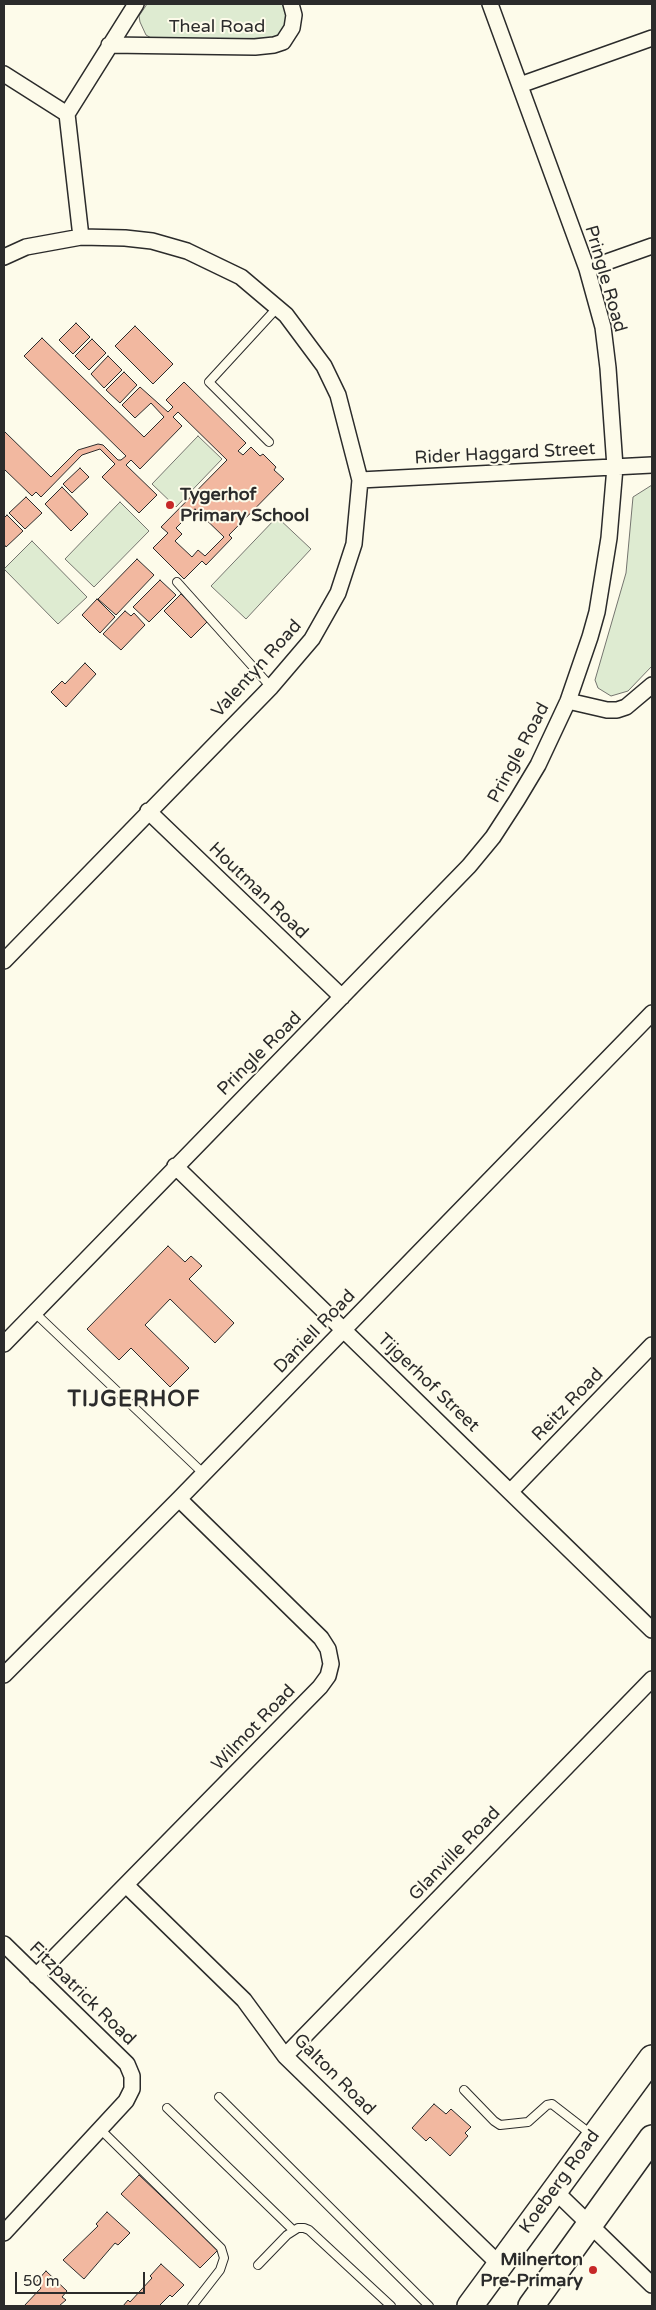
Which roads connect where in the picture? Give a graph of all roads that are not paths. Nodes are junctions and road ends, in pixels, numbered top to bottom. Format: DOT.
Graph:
graph roads {
  1 [pos="136,4"];
  2 [pos="291,4"];
  3 [pos="490,4"];
  4 [pos="652,38"];
  5 [pos="109,45"];
  6 [pos="4,74"];
  7 [pos="520,85"];
  8 [pos="67,114"];
  9 [pos="81,237"];
  10 [pos="652,246"];
  11 [pos="4,257"];
  12 [pos="587,268"];
  13 [pos="277,308"];
  14 [pos="269,442"];
  15 [pos="652,465"];
  16 [pos="615,467"];
  17 [pos="360,480"];
  18 [pos="177,582"];
  19 [pos="652,685"];
  20 [pos="271,687"];
  21 [pos="568,701"];
  22 [pos="148,811"];
  23 [pos="4,961"];
  24 [pos="342,997"];
  25 [pos="652,1013"];
  26 [pos="175,1166"];
  27 [pos="34,1312"];
  28 [pos="345,1329"];
  29 [pos="4,1344"];
  30 [pos="652,1345"];
  31 [pos="204,1474"];
  32 [pos="511,1491"];
  33 [pos="180,1499"];
  34 [pos="652,1630"];
  35 [pos="4,1675"];
  36 [pos="652,1679"];
  37 [pos="126,1885"];
  38 [pos="4,1944"];
  39 [pos="36,1976"];
  40 [pos="285,2056"];
  41 [pos="652,2058"];
  42 [pos="464,2090"];
  43 [pos="219,2097"];
  44 [pos="167,2108"];
  45 [pos="101,2130"];
  46 [pos="594,2136"];
  47 [pos="652,2138"];
  48 [pos="554,2190"];
  49 [pos="7,2222"];
  50 [pos="590,2225"];
  51 [pos="293,2230"];
  52 [pos="258,2265"];
  53 [pos="500,2265"];
  54 [pos="652,2286"];
  55 [pos="192,2306"];
  56 [pos="391,2306"];
  57 [pos="430,2306"];
  58 [pos="470,2306"];
  59 [pos="531,2306"];
  1 -- 5 [label="street"];
  2 -- 5 [label="street, Theal Road"];
  3 -- 7 [label="street, Pringle Road"];
  4 -- 7 [label="street"];
  5 -- 8 [label="street"];
  6 -- 8 [label="street"];
  7 -- 12 [label="street, Pringle Road"];
  8 -- 9 [label="street"];
  9 -- 11 [label="street, Valentyn Road"];
  9 -- 13 [label="street, Valentyn Road"];
  10 -- 12 [label="street"];
  12 -- 16 [label="street, Pringle Road"];
  13 -- 14 [label="lane"];
  13 -- 17 [label="street, Valentyn Road"];
  15 -- 16 [label="street, Rider Haggard Street"];
  16 -- 17 [label="street, Rider Haggard Street"];
  16 -- 21 [label="street, Pringle Road"];
  17 -- 20 [label="street, Valentyn Road"];
  18 -- 20 [label="lane"];
  19 -- 21 [label="street"];
  20 -- 22 [label="street, Valentyn Road"];
  21 -- 24 [label="street, Pringle Road"];
  22 -- 23 [label="street, Valentyn Road"];
  22 -- 24 [label="street, Houtman Road"];
  24 -- 26 [label="street, Pringle Road"];
  25 -- 28 [label="street, Daniell Road"];
  26 -- 27 [label="street, Pringle Road"];
  26 -- 28 [label="street, Tijgerhof Street"];
  27 -- 29 [label="street, Pringle Road"];
  27 -- 31 [label="lane"];
  28 -- 31 [label="street, Daniell Road"];
  28 -- 32 [label="street, Tijgerhof Street"];
  30 -- 32 [label="street, Reitz Road"];
  31 -- 33 [label="street, Daniell Road"];
  32 -- 34 [label="street, Tijgerhof Street"];
  33 -- 35 [label="street, Daniell Road"];
  33 -- 37 [label="street, Wilmot Road"];
  36 -- 40 [label="street, Glanville Road"];
  37 -- 39 [label="street, Wilmot Road"];
  37 -- 40 [label="street, Galton Road"];
  38 -- 39 [label="street, Fitzpatrick Road"];
  39 -- 45 [label="street, Fitzpatrick Road"];
  40 -- 53 [label="street, Galton Road"];
  41 -- 46 [label="main road, Koeberg Road"];
  42 -- 46 [label="lane"];
  43 -- 57 [label="lane"];
  44 -- 51 [label="lane"];
  45 -- 49 [label="street, Fitzpatrick Road"];
  45 -- 55 [label="lane"];
  46 -- 48 [label="main road, Koeberg Road"];
  47 -- 50 [label="main road"];
  48 -- 50 [label="street"];
  48 -- 53 [label="main road, Koeberg Road"];
  50 -- 54 [label="street"];
  50 -- 59 [label="main road"];
  51 -- 52 [label="lane"];
  51 -- 56 [label="lane"];
  53 -- 58 [label="main road, Koeberg Road"];
}
